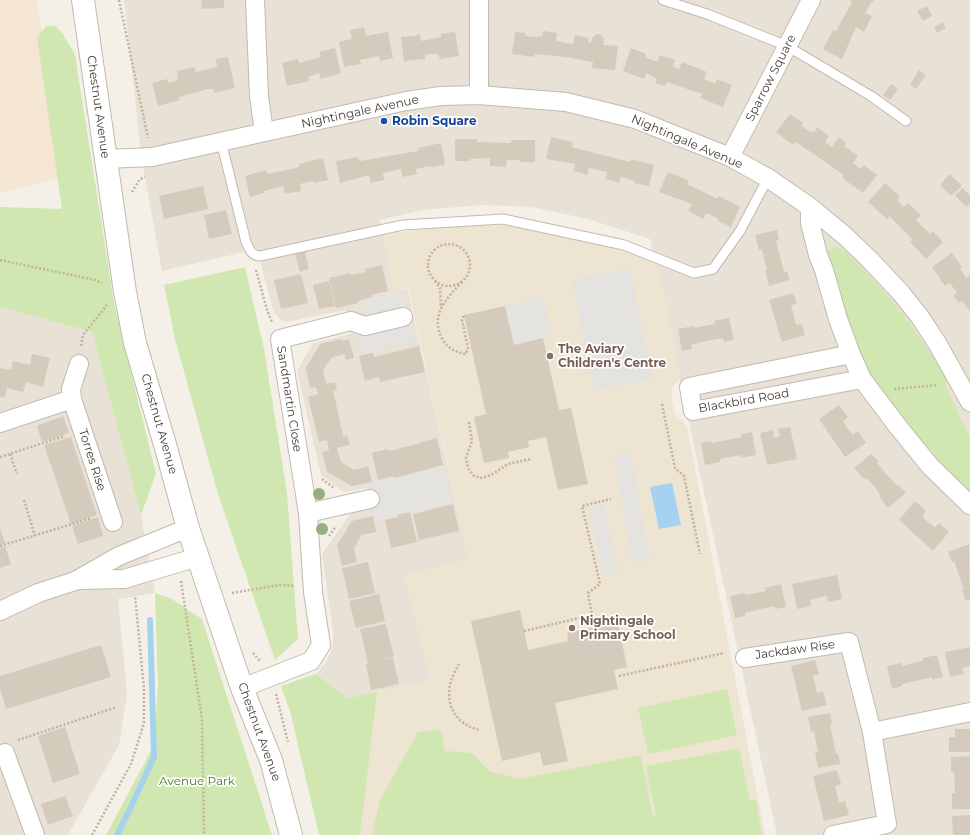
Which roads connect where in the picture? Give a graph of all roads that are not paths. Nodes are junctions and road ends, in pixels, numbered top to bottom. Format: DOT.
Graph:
graph roads {
  1 [pos="84,0"];
  2 [pos="255,0"];
  3 [pos="479,0"];
  4 [pos="663,0"];
  5 [pos="812,0"];
  6 [pos="787,46"];
  7 [pos="480,95"];
  8 [pos="906,121"];
  9 [pos="264,132"];
  10 [pos="222,141"];
  11 [pos="730,157"];
  12 [pos="105,159"];
  13 [pos="768,178"];
  14 [pos="810,207"];
  15 [pos="404,317"];
  16 [pos="850,354"];
  17 [pos="79,364"];
  18 [pos="867,385"];
  19 [pos="72,399"];
  20 [pos="970,402"];
  21 [pos="0,423"];
  22 [pos="370,499"];
  23 [pos="970,505"];
  24 [pos="308,513"];
  25 [pos="111,516"];
  26 [pos="188,528"];
  27 [pos="199,560"];
  28 [pos="74,581"];
  29 [pos="0,611"];
  30 [pos="745,658"];
  31 [pos="242,688"];
  32 [pos="970,712"];
  33 [pos="872,732"];
  34 [pos="10,748"];
  35 [pos="35,835"];
  36 [pos="291,835"];
  37 [pos="833,835"];
  1 -- 12 [label="street, Chestnut Avenue"];
  2 -- 9 [label="street"];
  3 -- 7 [label="street"];
  4 -- 6 [label="lane"];
  5 -- 6 [label="street, Sparrow Square"];
  6 -- 8 [label="lane"];
  6 -- 11 [label="street, Sparrow Square"];
  7 -- 9 [label="street, Nightingale Avenue"];
  7 -- 11 [label="street, Nightingale Avenue"];
  9 -- 10 [label="street, Nightingale Avenue"];
  10 -- 12 [label="street, Nightingale Avenue"];
  10 -- 13 [label="lane"];
  11 -- 13 [label="street, Nightingale Avenue"];
  12 -- 26 [label="street, Chestnut Avenue"];
  13 -- 14 [label="street, Nightingale Avenue"];
  14 -- 16 [label="street"];
  14 -- 20 [label="street, Nightingale Avenue"];
  15 -- 24 [label="street, Sandmartin Close"];
  16 -- 18 [label="street"];
  16 -- 18 [label="street, Blackbird Road"];
  17 -- 19 [label="street, Torres Rise"];
  18 -- 23 [label="street"];
  19 -- 21 [label="street"];
  19 -- 25 [label="street, Torres Rise"];
  22 -- 24 [label="street"];
  24 -- 31 [label="street, Sandmartin Close"];
  26 -- 27 [label="street, Chestnut Avenue"];
  26 -- 28 [label="street"];
  27 -- 28 [label="street"];
  27 -- 31 [label="street, Chestnut Avenue"];
  28 -- 29 [label="street"];
  30 -- 33 [label="street, Jackdaw Rise"];
  31 -- 36 [label="street, Chestnut Avenue"];
  32 -- 33 [label="street"];
  33 -- 37 [label="street, Jackdaw Rise"];
  34 -- 35 [label="street"];
}
